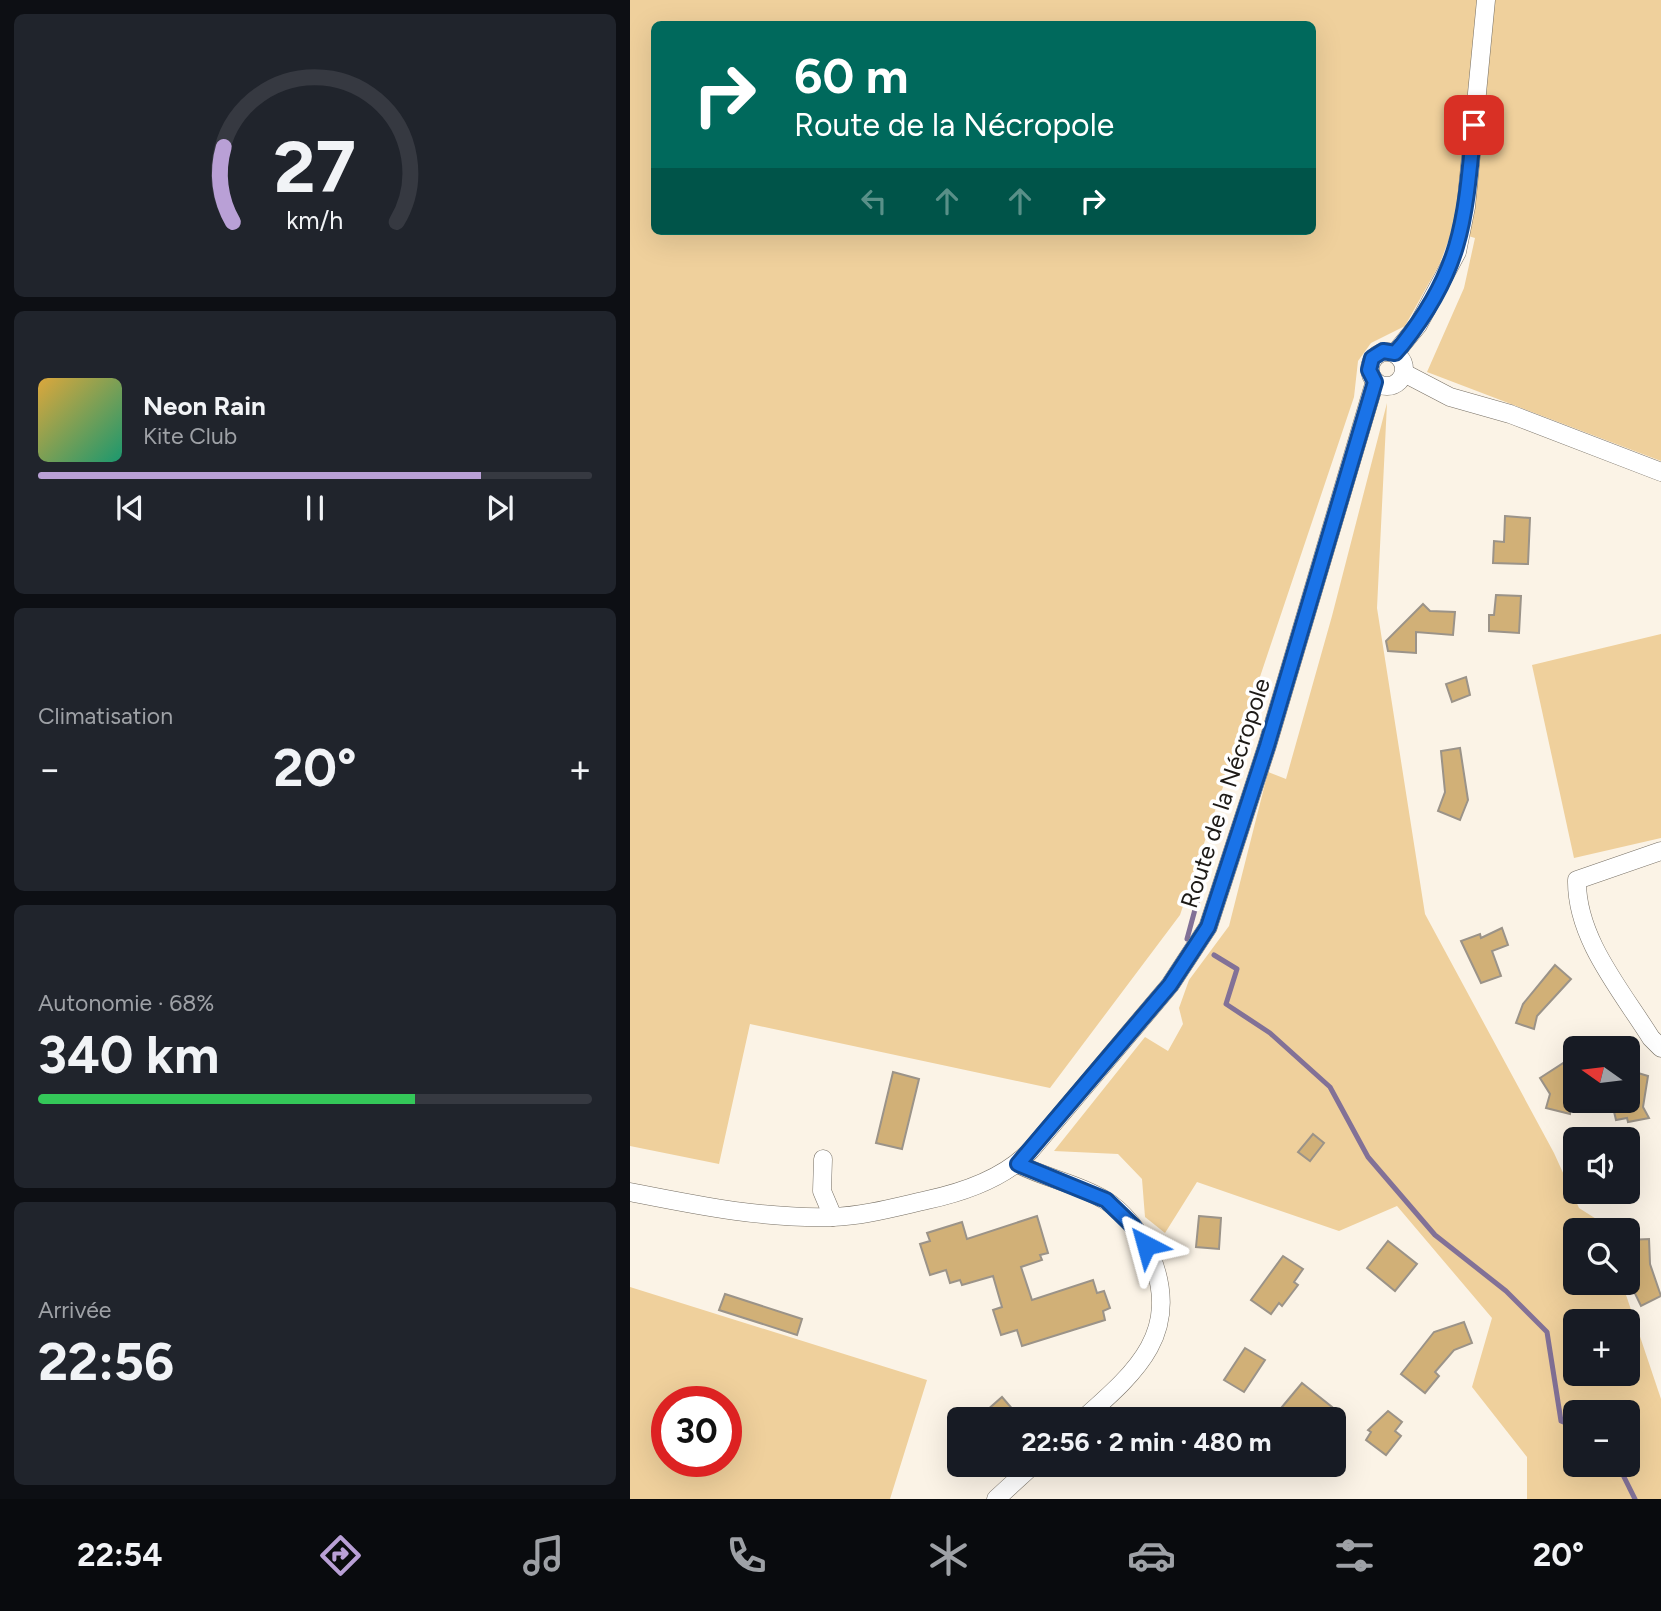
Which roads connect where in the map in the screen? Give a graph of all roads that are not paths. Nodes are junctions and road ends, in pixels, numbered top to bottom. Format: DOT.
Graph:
graph roads {
  1 [pos="1486,0"];
  2 [pos="1395,353"];
  3 [pos="1404,373"];
  4 [pos="1375,382"];
  5 [pos="1661,472"];
  6 [pos="1661,851"];
  7 [pos="1661,1048"];
  8 [pos="823,1159"];
  9 [pos="1018,1164"];
  10 [pos="630,1192"];
  11 [pos="833,1217"];
  12 [pos="1096,1407"];
  13 [pos="1020,1477"];
  14 [pos="996,1499"];
  1 -- 2 [label="street"];
  2 -- 3 [label="street"];
  2 -- 4 [label="street"];
  3 -- 4 [label="street"];
  3 -- 5 [label="street"];
  4 -- 9 [label="street, Route de la Nécropole"];
  6 -- 7 [label="street"];
  8 -- 11 [label="street"];
  9 -- 11 [label="street"];
  9 -- 12 [label="street"];
  10 -- 11 [label="street"];
  13 -- 14 [label="street"];
}
